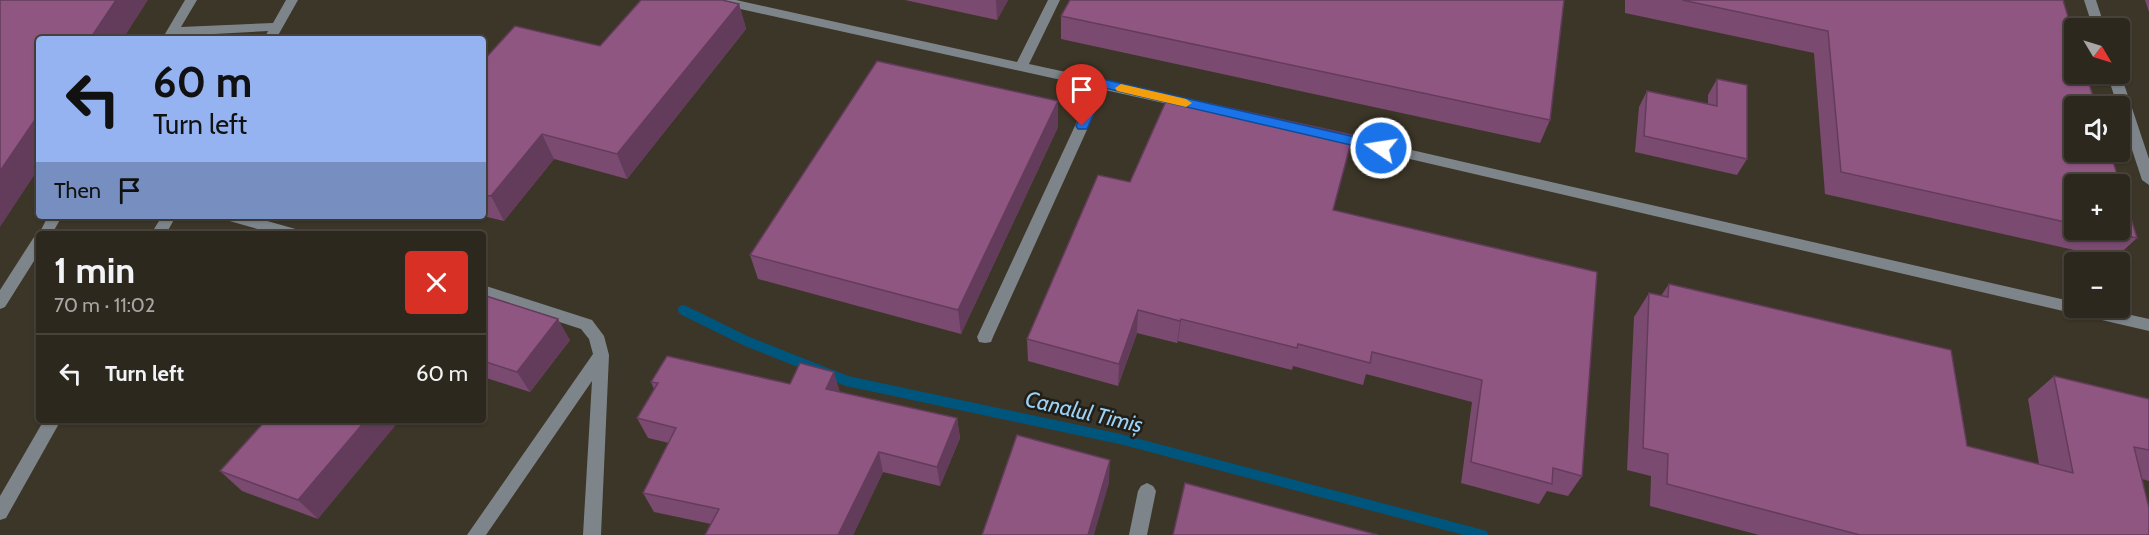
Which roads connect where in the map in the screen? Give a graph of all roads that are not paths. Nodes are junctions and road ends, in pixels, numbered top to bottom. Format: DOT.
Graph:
graph roads {
  1 [pos="191,0"];
  2 [pos="292,0"];
  3 [pos="718,0"];
  4 [pos="1054,0"];
  5 [pos="2090,0"];
  6 [pos="2096,18"];
  7 [pos="276,27"];
  8 [pos="169,36"];
  9 [pos="272,36"];
  10 [pos="1022,65"];
  11 [pos="1102,84"];
  12 [pos="2117,84"];
  13 [pos="1241,116"];
  14 [pos="1323,135"];
  15 [pos="2149,180"];
  16 [pos="242,219"];
  17 [pos="284,231"];
  18 [pos="36,246"];
  19 [pos="486,292"];
  20 [pos="0,303"];
  21 [pos="2149,325"];
  22 [pos="985,337"];
  23 [pos="601,355"];
  24 [pos="51,423"];
  25 [pos="1148,491"];
  26 [pos="0,512"];
  27 [pos="476,535"];
  28 [pos="592,535"];
  29 [pos="1138,535"];
  1 -- 8 [label="street"];
  2 -- 7 [label="street"];
  3 -- 10 [label="street"];
  4 -- 10 [label="street"];
  5 -- 6 [label="street"];
  7 -- 8 [label="street"];
  7 -- 9 [label="street"];
  10 -- 11 [label="street"];
  11 -- 13 [label="street"];
  11 -- 22 [label="street"];
  12 -- 15 [label="street"];
  14 -- 21 [label="street"];
  16 -- 17 [label="street"];
  18 -- 20 [label="street"];
  19 -- 23 [label="street"];
  23 -- 27 [label="street"];
  23 -- 28 [label="street"];
  24 -- 26 [label="street"];
  25 -- 29 [label="street"];
}
